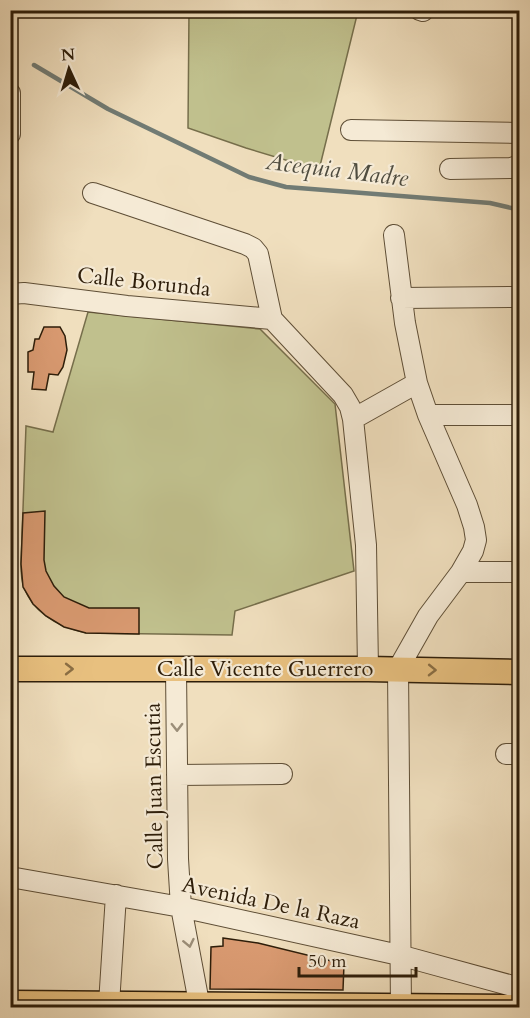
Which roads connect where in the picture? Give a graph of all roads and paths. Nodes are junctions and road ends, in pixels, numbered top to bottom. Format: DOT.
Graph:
graph roads {
  1 [pos="10,93"];
  2 [pos="351,130"];
  3 [pos="519,133"];
  4 [pos="10,134"];
  5 [pos="519,165"];
  6 [pos="450,169"];
  7 [pos="93,193"];
  8 [pos="394,236"];
  9 [pos="10,294"];
  10 [pos="519,297"];
  11 [pos="401,298"];
  12 [pos="272,320"];
  13 [pos="417,383"];
  14 [pos="428,415"];
  15 [pos="519,415"];
  16 [pos="353,419"];
  17 [pos="461,572"];
  18 [pos="519,572"];
  19 [pos="10,669"];
  20 [pos="176,669"];
  21 [pos="368,669"];
  22 [pos="398,669"];
  23 [pos="519,672"];
  24 [pos="282,774"];
  25 [pos="177,775"];
  26 [pos="10,877"];
  27 [pos="116,895"];
  28 [pos="181,907"];
  29 [pos="399,956"];
  30 [pos="519,988"];
  31 [pos="10,1003"];
  32 [pos="109,1004"];
  33 [pos="200,1006"];
  34 [pos="401,1006"];
  35 [pos="519,1007"];
  1 -- 4 [label="street"];
  2 -- 3 [label="street"];
  5 -- 6 [label="street"];
  7 -- 12 [label="street"];
  8 -- 11 [label="street"];
  9 -- 12 [label="street, Calle Borunda"];
  10 -- 11 [label="street"];
  11 -- 13 [label="street"];
  12 -- 16 [label="street"];
  13 -- 14 [label="street"];
  13 -- 16 [label="street"];
  14 -- 15 [label="street"];
  14 -- 17 [label="street"];
  16 -- 21 [label="street"];
  17 -- 18 [label="street"];
  17 -- 22 [label="street"];
  19 -- 20 [label="main road, Calle Vicente Guerrero, one-way"];
  20 -- 21 [label="main road, Calle Vicente Guerrero"];
  20 -- 25 [label="street, Calle Juan Escutia, one-way"];
  21 -- 22 [label="main road, Calle Vicente Guerrero"];
  22 -- 23 [label="main road, Calle Vicente Guerrero, one-way"];
  22 -- 29 [label="street"];
  24 -- 25 [label="street"];
  25 -- 28 [label="street, Calle Juan Escutia"];
  26 -- 27 [label="street, Avenida De la Raza"];
  27 -- 28 [label="street, Avenida De la Raza"];
  27 -- 32 [label="street"];
  28 -- 29 [label="street, Avenida De la Raza"];
  28 -- 33 [label="street, Calle Juan Escutia, one-way"];
  29 -- 30 [label="street, Avenida De la Raza"];
  29 -- 34 [label="street"];
  31 -- 32 [label="main road"];
  32 -- 33 [label="main road"];
  33 -- 34 [label="main road"];
  34 -- 35 [label="main road"];
}
